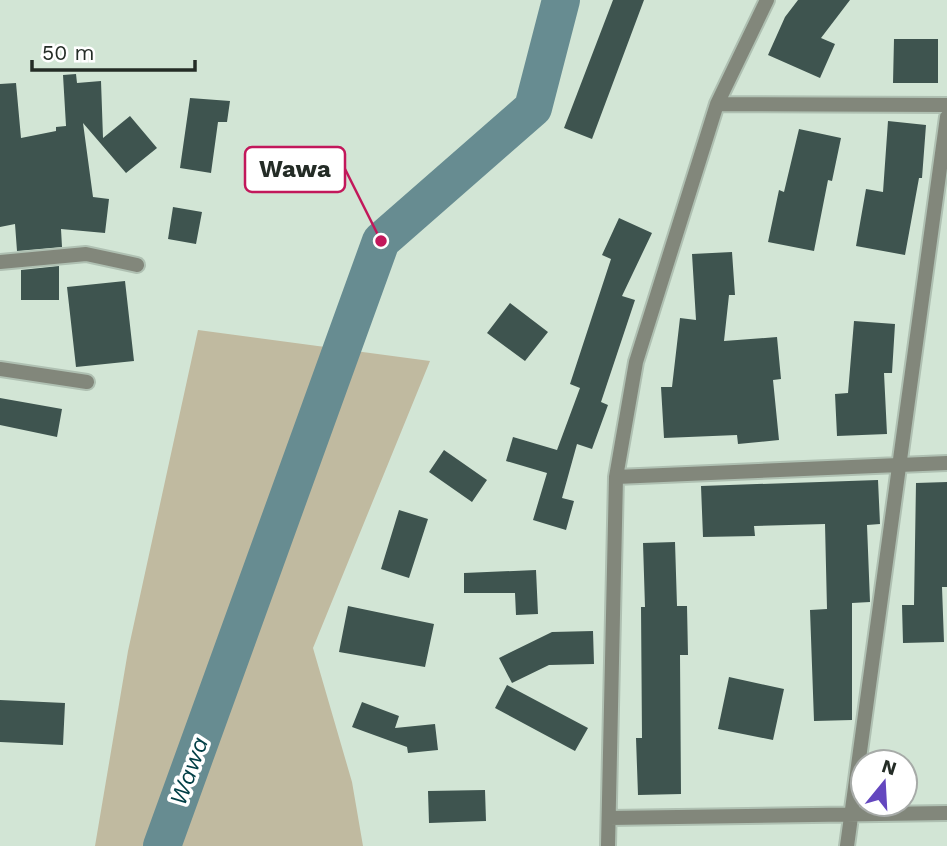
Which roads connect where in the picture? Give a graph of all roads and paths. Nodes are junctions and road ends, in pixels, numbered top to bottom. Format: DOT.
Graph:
graph roads {
  1 [pos="767,0"];
  2 [pos="717,104"];
  3 [pos="947,104"];
  4 [pos="947,117"];
  5 [pos="0,262"];
  6 [pos="137,265"];
  7 [pos="0,369"];
  8 [pos="87,382"];
  9 [pos="947,463"];
  10 [pos="900,465"];
  11 [pos="616,477"];
  12 [pos="861,748"];
  13 [pos="947,813"];
  14 [pos="919,814"];
  15 [pos="849,815"];
  16 [pos="610,818"];
  17 [pos="852,818"];
  18 [pos="608,846"];
  19 [pos="847,846"];
  1 -- 2 [label="street"];
  2 -- 3 [label="street"];
  2 -- 11 [label="street"];
  4 -- 10 [label="street"];
  5 -- 6 [label="street"];
  7 -- 8 [label="street"];
  9 -- 10 [label="street"];
  10 -- 11 [label="street"];
  10 -- 12 [label="street"];
  11 -- 16 [label="street"];
  13 -- 14 [label="street"];
  15 -- 16 [label="street"];
  16 -- 18 [label="street"];
  17 -- 19 [label="street"];
}
